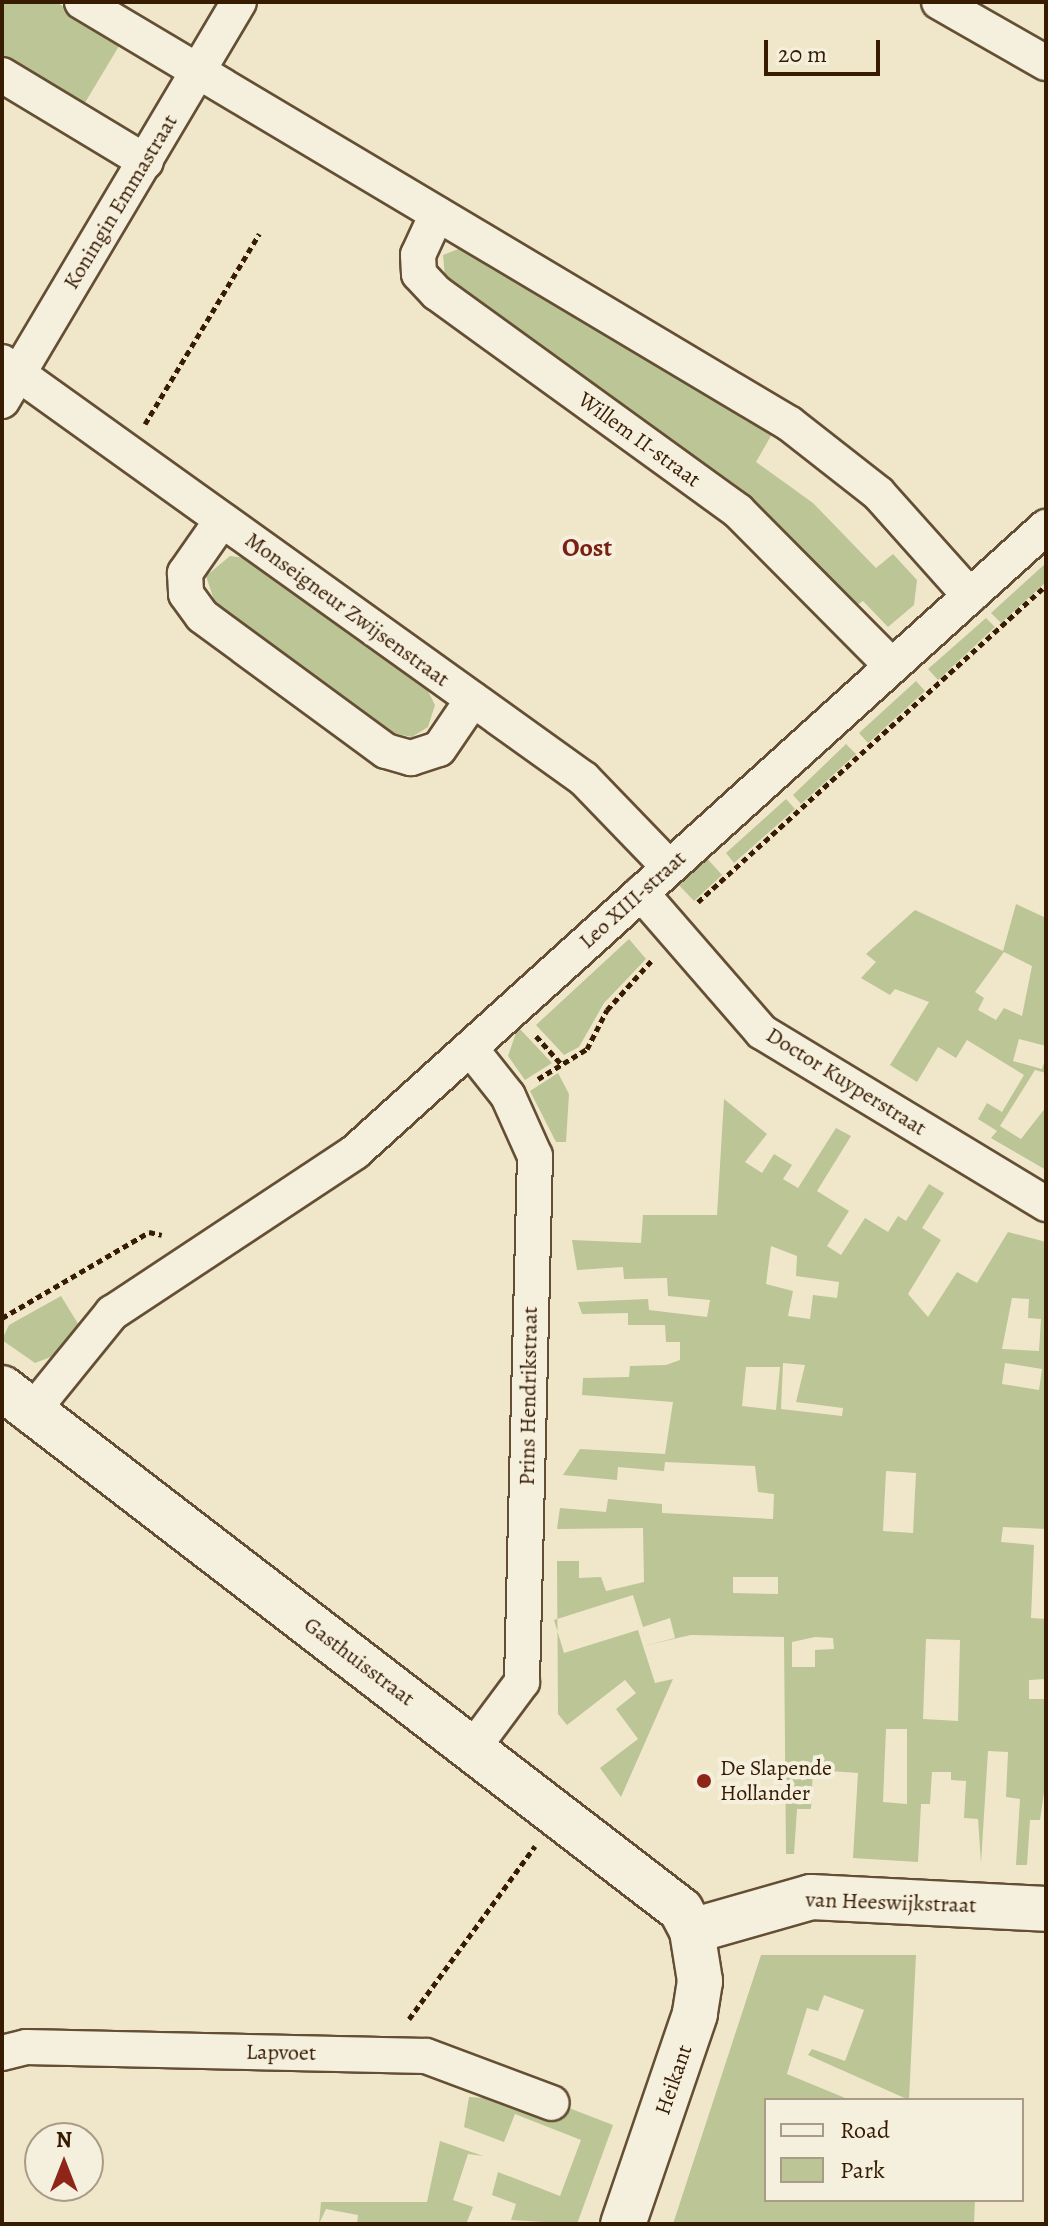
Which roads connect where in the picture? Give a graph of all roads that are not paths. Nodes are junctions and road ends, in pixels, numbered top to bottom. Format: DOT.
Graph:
graph roads {
  1 [pos="82,2"];
  2 [pos="239,2"];
  3 [pos="939,2"];
  4 [pos="1046,63"];
  5 [pos="198,71"];
  6 [pos="2,75"];
  7 [pos="146,162"];
  8 [pos="437,214"];
  9 [pos="7,379"];
  10 [pos="222,520"];
  11 [pos="1046,527"];
  12 [pos="970,596"];
  13 [pos="892,666"];
  14 [pos="473,699"];
  15 [pos="669,867"];
  16 [pos="641,893"];
  17 [pos="470,1048"];
  18 [pos="1046,1204"];
  19 [pos="12,1402"];
  20 [pos="473,1748"];
  21 [pos="1046,1909"];
  22 [pos="692,1931"];
  23 [pos="2,2053"];
  24 [pos="552,2103"];
  25 [pos="623,2224"];
  1 -- 5 [label="street"];
  2 -- 5 [label="street, Koningin Emmastraat"];
  3 -- 4 [label="street"];
  5 -- 7 [label="street, Koningin Emmastraat"];
  5 -- 8 [label="street"];
  6 -- 7 [label="street"];
  7 -- 9 [label="street, Koningin Emmastraat"];
  8 -- 12 [label="street"];
  8 -- 13 [label="street, Willem II-straat"];
  9 -- 10 [label="street, Monseigneur Zwijsenstraat"];
  10 -- 14 [label="street, Monseigneur Zwijsenstraat"];
  10 -- 14 [label="street, Monseigneur Zwijsenstraat"];
  11 -- 12 [label="street, Leo XIII-straat"];
  12 -- 13 [label="street, Leo XIII-straat"];
  13 -- 15 [label="street, Leo XIII-straat"];
  14 -- 15 [label="street, Monseigneur Zwijsenstraat"];
  15 -- 16 [label="street, Leo XIII-straat"];
  16 -- 17 [label="street, Leo XIII-straat"];
  16 -- 18 [label="street, Doctor Kuyperstraat"];
  17 -- 19 [label="street, Leo XIII-straat"];
  17 -- 20 [label="street, Prins Hendrikstraat"];
  19 -- 20 [label="street, Gasthuisstraat"];
  20 -- 22 [label="street, Gasthuisstraat"];
  21 -- 22 [label="street, van Heeswijkstraat"];
  22 -- 25 [label="street, Heikant"];
  23 -- 24 [label="street, Lapvoet"];
}
